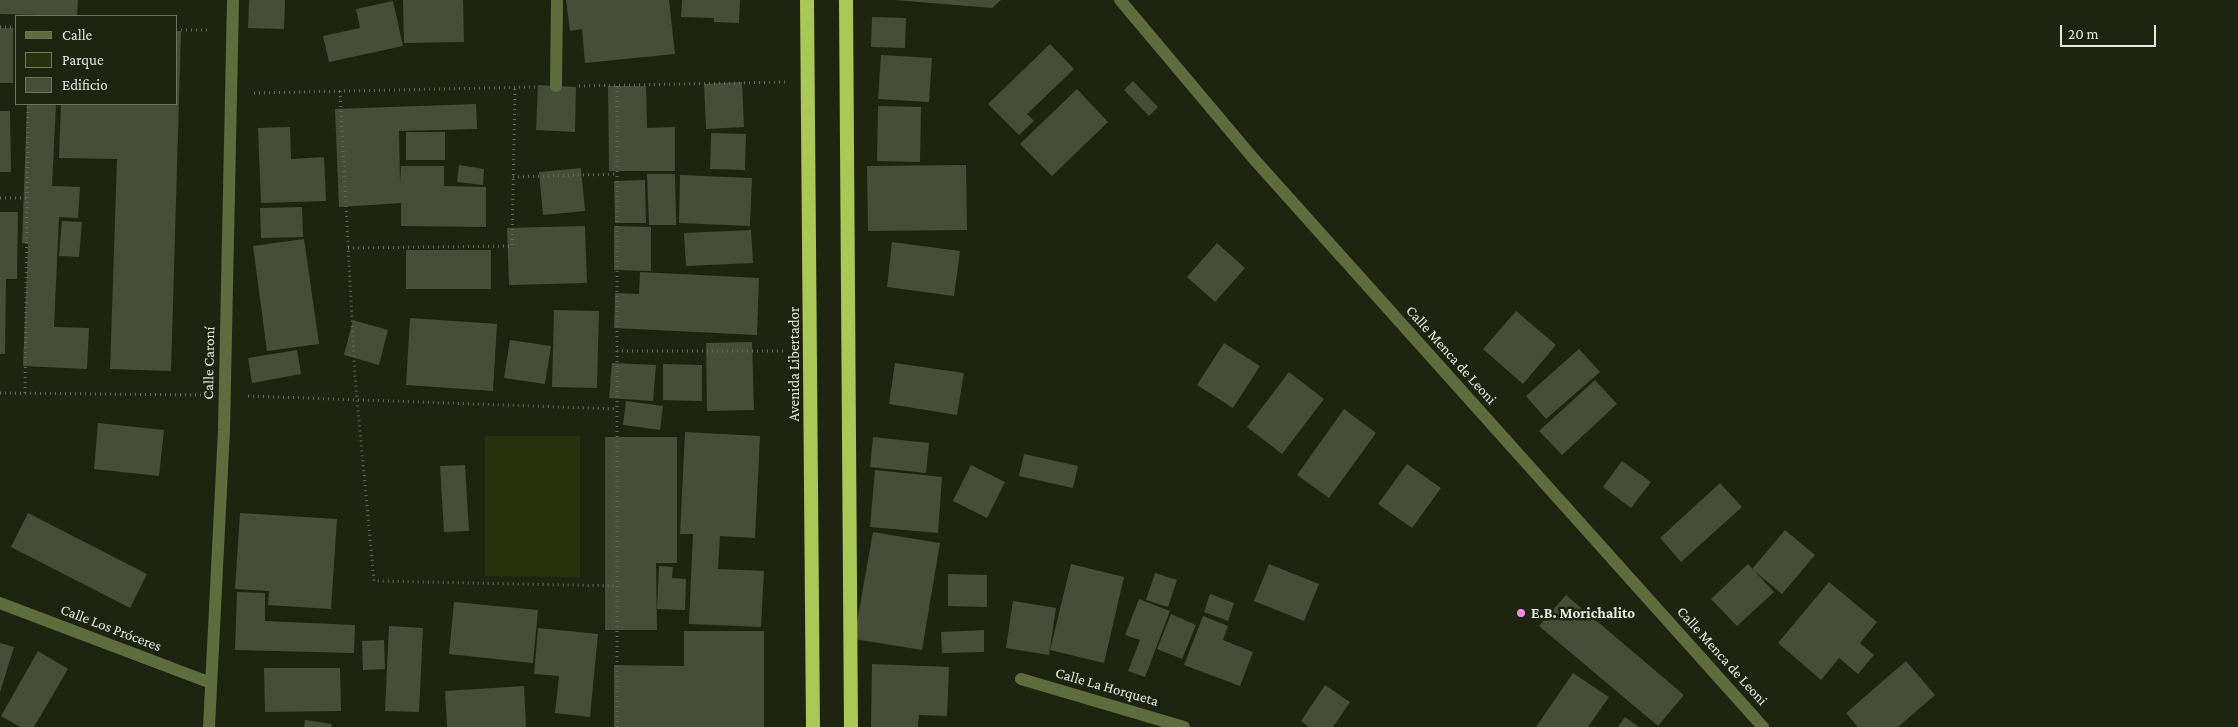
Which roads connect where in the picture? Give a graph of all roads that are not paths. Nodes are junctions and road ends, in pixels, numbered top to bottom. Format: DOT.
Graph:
graph roads {
  1 [pos="233,0"];
  2 [pos="557,0"];
  3 [pos="807,0"];
  4 [pos="846,0"];
  5 [pos="1120,0"];
  6 [pos="556,86"];
  7 [pos="0,603"];
  8 [pos="1020,679"];
  9 [pos="211,683"];
  10 [pos="209,727"];
  11 [pos="813,727"];
  12 [pos="851,727"];
  13 [pos="1184,727"];
  14 [pos="1763,727"];
  1 -- 9 [label="street, Calle Caroní"];
  2 -- 6 [label="street"];
  3 -- 11 [label="highway, Avenida Libertador"];
  4 -- 12 [label="highway"];
  5 -- 14 [label="street, Calle Menca de Leoni"];
  7 -- 9 [label="street, Calle Los Próceres"];
  8 -- 13 [label="street, Calle La Horqueta"];
  9 -- 10 [label="street, Calle Caroní"];
}
